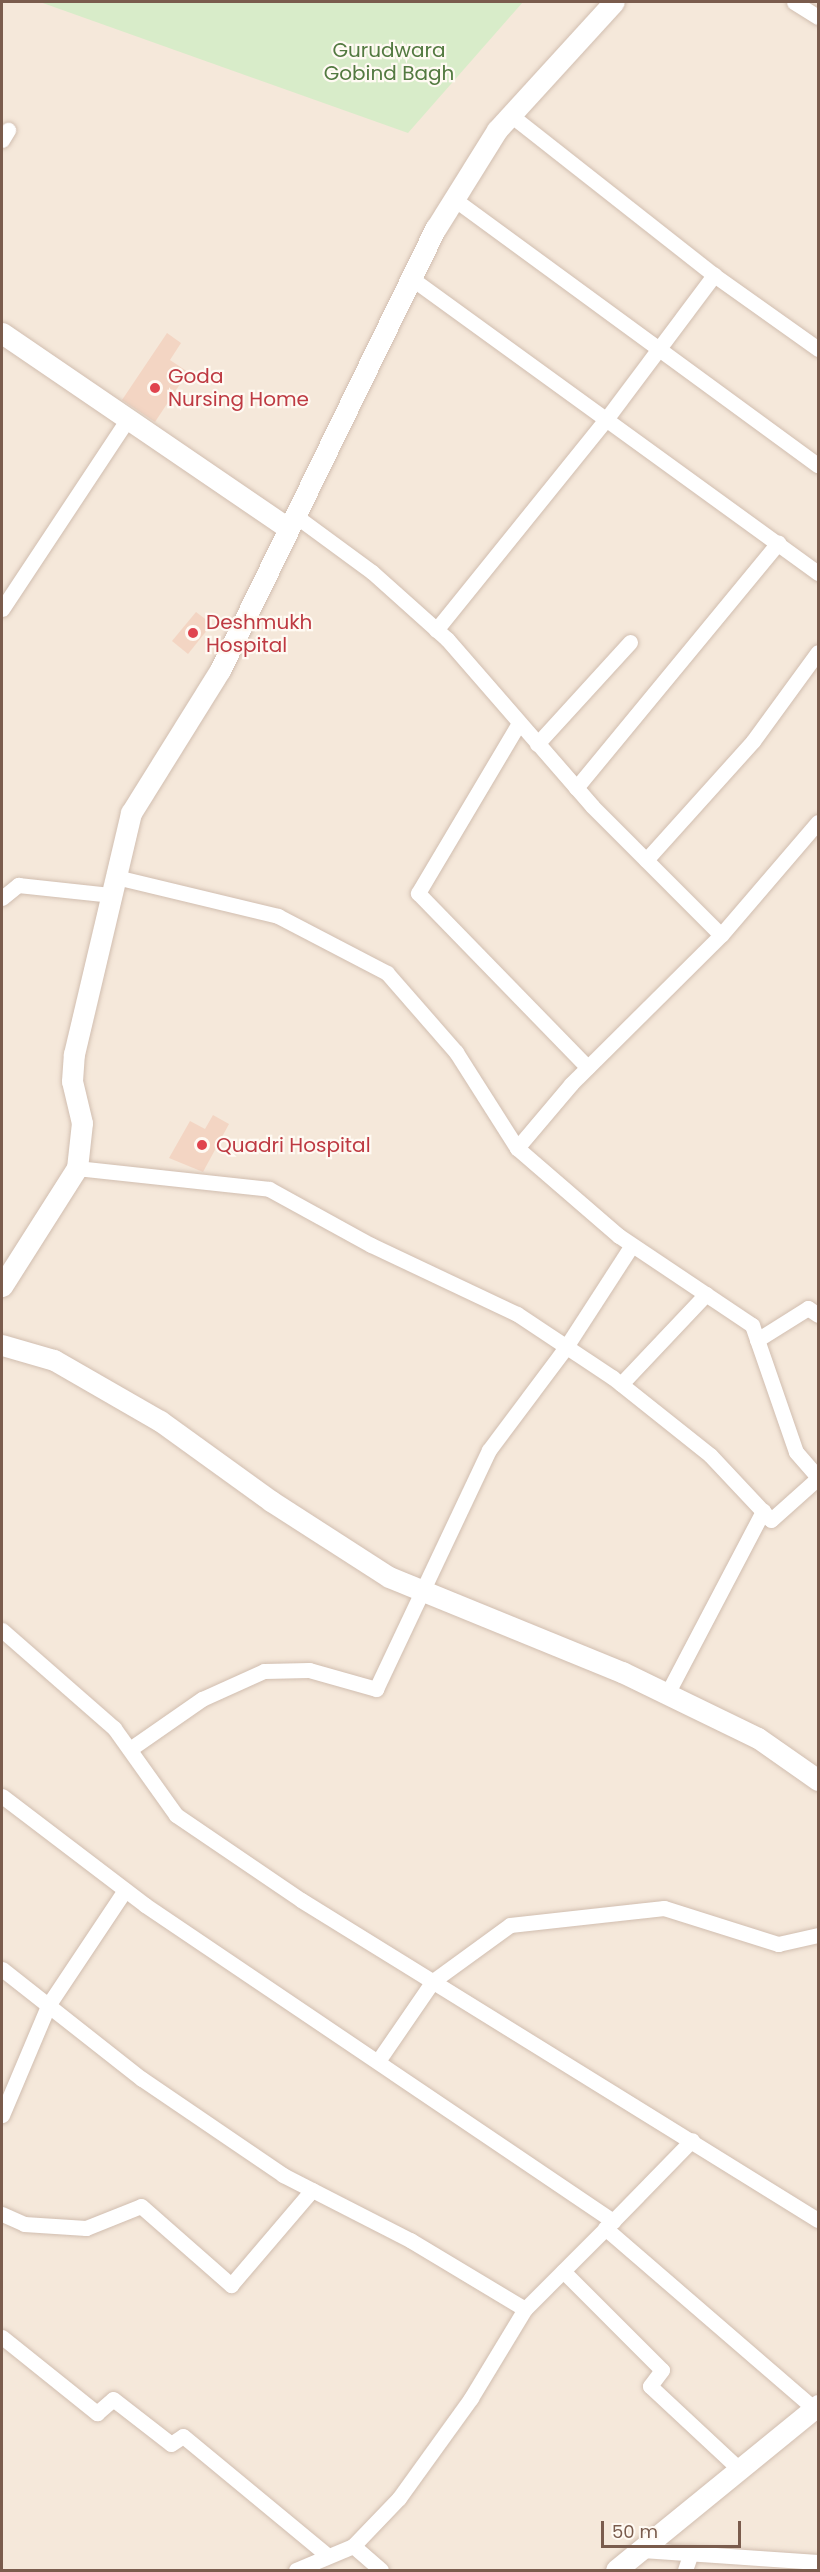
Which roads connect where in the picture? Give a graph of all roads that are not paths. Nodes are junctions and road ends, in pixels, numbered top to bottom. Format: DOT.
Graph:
graph roads {
  1 [pos="614,2"];
  2 [pos="795,2"];
  3 [pos="819,17"];
  4 [pos="511,115"];
  5 [pos="454,199"];
  6 [pos="714,275"];
  7 [pos="411,278"];
  8 [pos="2,333"];
  9 [pos="819,349"];
  10 [pos="658,350"];
  11 [pos="608,418"];
  12 [pos="127,420"];
  13 [pos="819,465"];
  14 [pos="289,521"];
  15 [pos="778,543"];
  16 [pos="819,573"];
  17 [pos="2,609"];
  18 [pos="436,630"];
  19 [pos="630,642"];
  20 [pos="819,652"];
  21 [pos="519,723"];
  22 [pos="537,744"];
  23 [pos="576,788"];
  24 [pos="819,822"];
  25 [pos="646,860"];
  26 [pos="114,886"];
  27 [pos="2,898"];
  28 [pos="721,934"];
  29 [pos="587,1067"];
  30 [pos="517,1148"];
  31 [pos="77,1168"];
  32 [pos="632,1245"];
  33 [pos="2,1286"];
  34 [pos="706,1294"];
  35 [pos="819,1315"];
  36 [pos="757,1340"];
  37 [pos="2,1345"];
  38 [pos="566,1347"];
  39 [pos="621,1384"];
  40 [pos="819,1478"];
  41 [pos="763,1511"];
  42 [pos="421,1590"];
  43 [pos="2,1630"];
  44 [pos="667,1694"];
  45 [pos="130,1749"];
  46 [pos="819,1780"];
  47 [pos="2,1796"];
  48 [pos="125,1890"];
  49 [pos="819,1935"];
  50 [pos="2,1969"];
  51 [pos="433,1981"];
  52 [pos="49,2004"];
  53 [pos="378,2061"];
  54 [pos="2,2115"];
  55 [pos="692,2140"];
  56 [pos="312,2190"];
  57 [pos="2,2214"];
  58 [pos="819,2220"];
  59 [pos="609,2224"];
  60 [pos="563,2271"];
  61 [pos="525,2309"];
  62 [pos="2,2337"];
  63 [pos="817,2408"];
  64 [pos="738,2468"];
  65 [pos="353,2546"];
  66 [pos="642,2550"];
  67 [pos="691,2553"];
  68 [pos="328,2556"];
  69 [pos="819,2562"];
  70 [pos="311,2566"];
  71 [pos="296,2571"];
  72 [pos="381,2571"];
  73 [pos="616,2571"];
  74 [pos="686,2571"];
  1 -- 4 [label="main road"];
  2 -- 3 [label="street"];
  4 -- 5 [label="main road"];
  4 -- 6 [label="street"];
  5 -- 7 [label="main road"];
  5 -- 10 [label="street"];
  6 -- 9 [label="street"];
  6 -- 10 [label="street"];
  7 -- 11 [label="street"];
  7 -- 14 [label="main road"];
  8 -- 12 [label="main road"];
  10 -- 11 [label="street"];
  10 -- 13 [label="street"];
  11 -- 15 [label="street"];
  11 -- 18 [label="street"];
  12 -- 14 [label="main road"];
  12 -- 17 [label="street"];
  14 -- 18 [label="street"];
  14 -- 26 [label="main road"];
  15 -- 16 [label="street"];
  15 -- 23 [label="street"];
  18 -- 21 [label="street"];
  19 -- 22 [label="street"];
  20 -- 25 [label="street"];
  21 -- 22 [label="street"];
  21 -- 29 [label="street"];
  22 -- 23 [label="street"];
  23 -- 25 [label="street"];
  24 -- 28 [label="street"];
  25 -- 28 [label="street"];
  26 -- 27 [label="street"];
  26 -- 30 [label="street"];
  26 -- 31 [label="main road"];
  28 -- 29 [label="street"];
  29 -- 30 [label="street"];
  30 -- 32 [label="street"];
  31 -- 33 [label="main road"];
  31 -- 38 [label="street"];
  32 -- 34 [label="street"];
  32 -- 38 [label="street"];
  34 -- 36 [label="street"];
  34 -- 39 [label="street"];
  35 -- 36 [label="street"];
  36 -- 40 [label="street"];
  37 -- 42 [label="main road"];
  38 -- 39 [label="street"];
  38 -- 42 [label="street"];
  39 -- 41 [label="street"];
  40 -- 41 [label="street"];
  41 -- 44 [label="street"];
  42 -- 44 [label="main road"];
  42 -- 45 [label="street"];
  43 -- 45 [label="street"];
  44 -- 46 [label="main road"];
  45 -- 51 [label="street"];
  47 -- 48 [label="street"];
  48 -- 52 [label="street"];
  48 -- 53 [label="street"];
  49 -- 51 [label="street"];
  50 -- 52 [label="street"];
  51 -- 53 [label="street"];
  51 -- 55 [label="street"];
  52 -- 54 [label="street"];
  52 -- 56 [label="street"];
  53 -- 59 [label="street"];
  55 -- 58 [label="street"];
  55 -- 59 [label="street"];
  56 -- 57 [label="street"];
  56 -- 61 [label="street"];
  59 -- 60 [label="street"];
  59 -- 63 [label="street"];
  60 -- 61 [label="street"];
  60 -- 64 [label="street"];
  61 -- 65 [label="street"];
  62 -- 68 [label="street"];
  63 -- 64 [label="main road"];
  64 -- 66 [label="main road"];
  65 -- 68 [label="street"];
  65 -- 72 [label="street"];
  66 -- 67 [label="street"];
  66 -- 73 [label="main road"];
  67 -- 69 [label="street"];
  67 -- 74 [label="street"];
  68 -- 70 [label="street"];
  70 -- 71 [label="street"];
}
